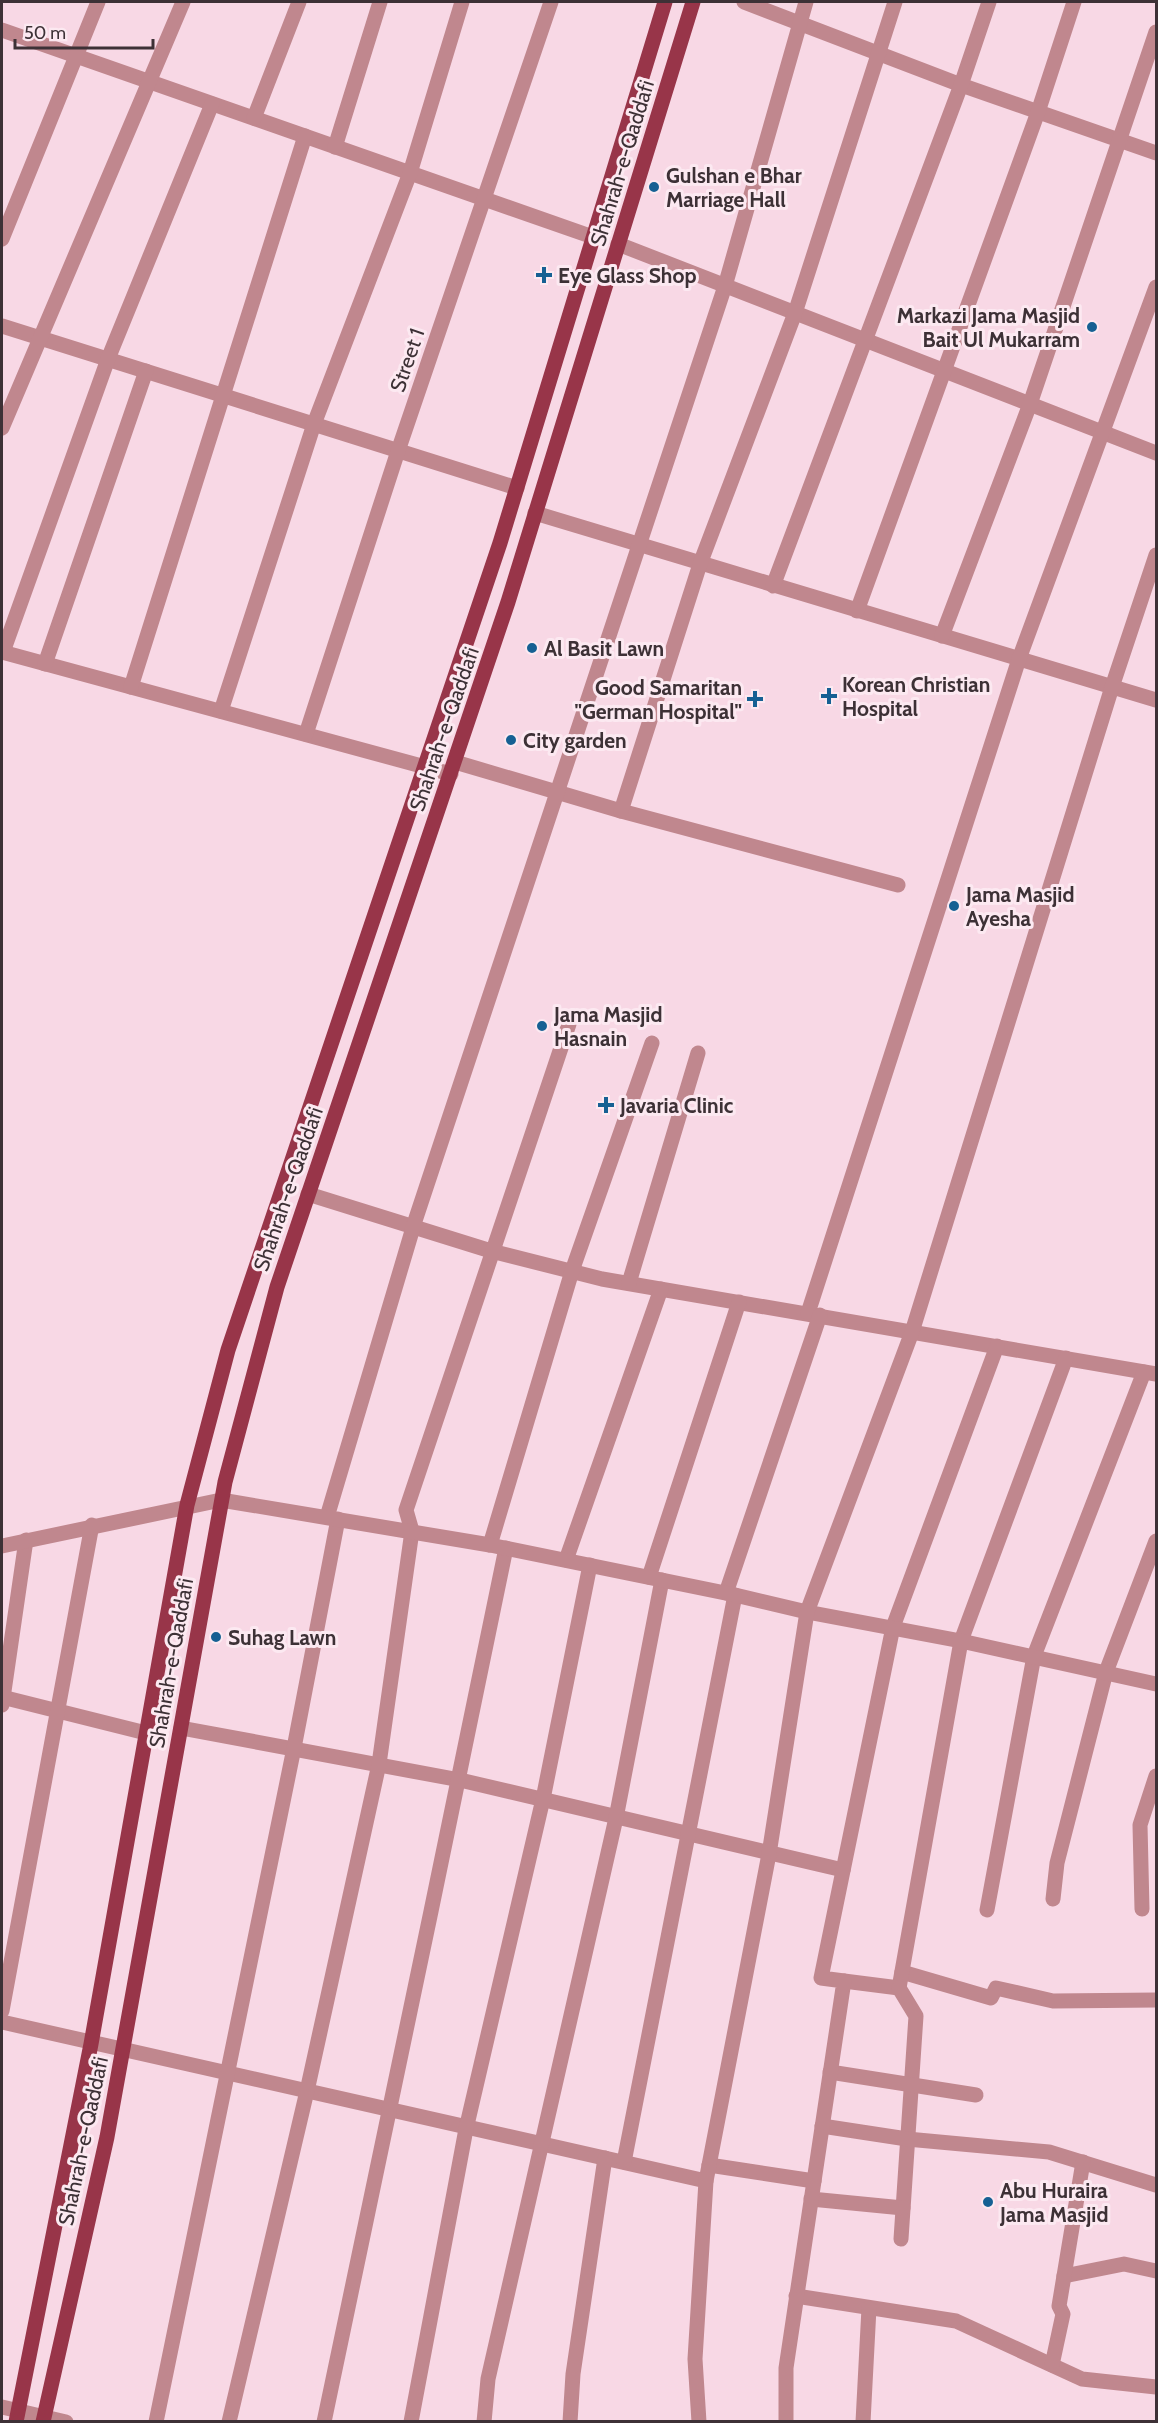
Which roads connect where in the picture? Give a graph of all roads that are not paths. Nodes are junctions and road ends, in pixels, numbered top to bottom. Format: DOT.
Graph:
graph roads {
  1 [pos="98,2"];
  2 [pos="183,2"];
  3 [pos="299,2"];
  4 [pos="380,2"];
  5 [pos="462,2"];
  6 [pos="552,2"];
  7 [pos="664,2"];
  8 [pos="693,2"];
  9 [pos="744,2"];
  10 [pos="806,2"];
  11 [pos="895,2"];
  12 [pos="989,2"];
  13 [pos="1074,2"];
  14 [pos="799,23"];
  15 [pos="2,30"];
  16 [pos="1156,32"];
  17 [pos="878,53"];
  18 [pos="77,57"];
  19 [pos="149,82"];
  20 [pos="961,85"];
  21 [pos="212,104"];
  22 [pos="1038,112"];
  23 [pos="254,118"];
  24 [pos="305,136"];
  25 [pos="1119,140"];
  26 [pos="335,147"];
  27 [pos="1156,153"];
  28 [pos="410,173"];
  29 [pos="486,199"];
  30 [pos="593,237"];
  31 [pos="2,239"];
  32 [pos="618,244"];
  33 [pos="725,286"];
  34 [pos="1156,287"];
  35 [pos="795,313"];
  36 [pos="2,326"];
  37 [pos="40,338"];
  38 [pos="867,340"];
  39 [pos="108,359"];
  40 [pos="146,371"];
  41 [pos="945,371"];
  42 [pos="223,396"];
  43 [pos="1030,404"];
  44 [pos="315,424"];
  45 [pos="2,428"];
  46 [pos="1102,432"];
  47 [pos="398,451"];
  48 [pos="1156,453"];
  49 [pos="517,488"];
  50 [pos="535,513"];
  51 [pos="640,545"];
  52 [pos="1156,555"];
  53 [pos="700,564"];
  54 [pos="773,586"];
  55 [pos="857,610"];
  56 [pos="942,636"];
  57 [pos="2,652"];
  58 [pos="1019,659"];
  59 [pos="45,664"];
  60 [pos="131,687"];
  61 [pos="1112,687"];
  62 [pos="1156,700"];
  63 [pos="222,711"];
  64 [pos="306,734"];
  65 [pos="425,766"];
  66 [pos="453,768"];
  67 [pos="557,792"];
  68 [pos="621,811"];
  69 [pos="898,885"];
  70 [pos="569,1024"];
  71 [pos="652,1043"];
  72 [pos="698,1053"];
  73 [pos="308,1194"];
  74 [pos="413,1228"];
  75 [pos="491,1251"];
  76 [pos="572,1271"];
  77 [pos="629,1283"];
  78 [pos="661,1289"];
  79 [pos="739,1302"];
  80 [pos="814,1314"];
  81 [pos="912,1332"];
  82 [pos="997,1346"];
  83 [pos="1066,1358"];
  84 [pos="1150,1373"];
  85 [pos="221,1500"];
  86 [pos="187,1505"];
  87 [pos="332,1518"];
  88 [pos="92,1525"];
  89 [pos="412,1531"];
  90 [pos="26,1540"];
  91 [pos="1156,1541"];
  92 [pos="490,1545"];
  93 [pos="2,1546"];
  94 [pos="506,1548"];
  95 [pos="566,1560"];
  96 [pos="590,1565"];
  97 [pos="656,1579"];
  98 [pos="730,1594"];
  99 [pos="807,1612"];
  100 [pos="893,1627"];
  101 [pos="961,1641"];
  102 [pos="1034,1656"];
  103 [pos="1106,1672"];
  104 [pos="1156,1684"];
  105 [pos="2,1700"];
  106 [pos="57,1710"];
  107 [pos="181,1728"];
  108 [pos="146,1733"];
  109 [pos="294,1748"];
  110 [pos="379,1764"];
  111 [pos="1156,1776"];
  112 [pos="460,1780"];
  113 [pos="543,1799"];
  114 [pos="616,1818"];
  115 [pos="688,1832"];
  116 [pos="769,1854"];
  117 [pos="843,1870"];
  118 [pos="1053,1899"];
  119 [pos="1142,1909"];
  120 [pos="987,1910"];
  121 [pos="902,1972"];
  122 [pos="844,1981"];
  123 [pos="899,1989"];
  124 [pos="1156,2000"];
  125 [pos="2,2011"];
  126 [pos="2,2022"];
  127 [pos="91,2044"];
  128 [pos="123,2049"];
  129 [pos="226,2072"];
  130 [pos="831,2072"];
  131 [pos="909,2085"];
  132 [pos="307,2091"];
  133 [pos="976,2095"];
  134 [pos="386,2110"];
  135 [pos="822,2126"];
  136 [pos="466,2129"];
  137 [pos="908,2139"];
  138 [pos="542,2146"];
  139 [pos="605,2158"];
  140 [pos="624,2162"];
  141 [pos="1083,2162"];
  142 [pos="709,2165"];
  143 [pos="706,2181"];
  144 [pos="814,2181"];
  145 [pos="1156,2185"];
  146 [pos="811,2199"];
  147 [pos="903,2208"];
  148 [pos="901,2239"];
  149 [pos="1156,2271"];
  150 [pos="1064,2276"];
  151 [pos="796,2296"];
  152 [pos="869,2308"];
  153 [pos="1052,2366"];
  154 [pos="1156,2386"];
  155 [pos="2,2407"];
  156 [pos="17,2416"];
  157 [pos="44,2420"];
  158 [pos="66,2421"];
  159 [pos="156,2421"];
  160 [pos="229,2421"];
  161 [pos="324,2421"];
  162 [pos="411,2421"];
  163 [pos="484,2421"];
  164 [pos="570,2421"];
  165 [pos="699,2421"];
  166 [pos="786,2421"];
  167 [pos="863,2421"];
  1 -- 18 [label="street"];
  2 -- 19 [label="street"];
  3 -- 23 [label="street"];
  4 -- 26 [label="street"];
  5 -- 28 [label="street"];
  6 -- 29 [label="street, Street 1"];
  7 -- 30 [label="main road, Shahrah-e-Qaddafi"];
  8 -- 32 [label="main road, Shahrah-e-Qaddafi"];
  9 -- 14 [label="street"];
  10 -- 14 [label="street"];
  11 -- 17 [label="street"];
  12 -- 20 [label="street"];
  13 -- 22 [label="street"];
  14 -- 17 [label="street"];
  14 -- 33 [label="street"];
  15 -- 18 [label="street"];
  16 -- 25 [label="street"];
  17 -- 20 [label="street"];
  17 -- 35 [label="street"];
  18 -- 19 [label="street"];
  18 -- 31 [label="street"];
  19 -- 21 [label="street"];
  19 -- 37 [label="street"];
  20 -- 22 [label="street"];
  20 -- 38 [label="street"];
  21 -- 23 [label="street"];
  21 -- 39 [label="street"];
  22 -- 25 [label="street"];
  22 -- 41 [label="street"];
  23 -- 24 [label="street"];
  24 -- 26 [label="street"];
  24 -- 42 [label="street"];
  25 -- 27 [label="street"];
  25 -- 43 [label="street"];
  26 -- 28 [label="street"];
  28 -- 29 [label="street"];
  28 -- 44 [label="street"];
  29 -- 30 [label="street"];
  29 -- 47 [label="street, Street 1"];
  30 -- 49 [label="main road, Shahrah-e-Qaddafi"];
  32 -- 33 [label="street"];
  32 -- 50 [label="main road, Shahrah-e-Qaddafi"];
  33 -- 35 [label="street"];
  33 -- 51 [label="street"];
  34 -- 46 [label="street"];
  35 -- 38 [label="street"];
  35 -- 53 [label="street"];
  36 -- 37 [label="street"];
  37 -- 39 [label="street"];
  37 -- 45 [label="street"];
  38 -- 41 [label="street"];
  38 -- 54 [label="street"];
  39 -- 40 [label="street"];
  39 -- 57 [label="street"];
  40 -- 42 [label="street"];
  40 -- 59 [label="street"];
  41 -- 43 [label="street"];
  41 -- 55 [label="street"];
  42 -- 44 [label="street"];
  42 -- 60 [label="street"];
  43 -- 46 [label="street"];
  43 -- 56 [label="street"];
  44 -- 47 [label="street"];
  44 -- 63 [label="street"];
  46 -- 48 [label="street"];
  46 -- 58 [label="street"];
  47 -- 49 [label="street"];
  47 -- 64 [label="street, Street 1"];
  49 -- 65 [label="main road, Shahrah-e-Qaddafi"];
  50 -- 51 [label="street"];
  50 -- 66 [label="main road, Shahrah-e-Qaddafi"];
  51 -- 53 [label="street"];
  51 -- 67 [label="street"];
  52 -- 61 [label="street"];
  53 -- 54 [label="street"];
  53 -- 68 [label="street"];
  54 -- 55 [label="street"];
  55 -- 56 [label="street"];
  56 -- 58 [label="street"];
  57 -- 59 [label="street"];
  58 -- 61 [label="street"];
  58 -- 80 [label="street"];
  59 -- 60 [label="street"];
  60 -- 63 [label="street"];
  61 -- 62 [label="street"];
  61 -- 81 [label="street"];
  63 -- 64 [label="street"];
  64 -- 65 [label="street"];
  65 -- 66 [label="street"];
  65 -- 86 [label="main road, Shahrah-e-Qaddafi"];
  66 -- 67 [label="street"];
  66 -- 73 [label="main road, Shahrah-e-Qaddafi"];
  67 -- 68 [label="street"];
  67 -- 74 [label="street"];
  68 -- 69 [label="street"];
  70 -- 75 [label="street"];
  71 -- 76 [label="street"];
  72 -- 77 [label="street"];
  73 -- 74 [label="street"];
  73 -- 85 [label="main road, Shahrah-e-Qaddafi"];
  74 -- 75 [label="street"];
  74 -- 87 [label="street"];
  75 -- 76 [label="street"];
  75 -- 89 [label="street"];
  76 -- 77 [label="street"];
  76 -- 92 [label="street"];
  77 -- 78 [label="street"];
  78 -- 79 [label="street"];
  78 -- 95 [label="street"];
  79 -- 80 [label="street"];
  79 -- 97 [label="street"];
  80 -- 81 [label="street"];
  80 -- 98 [label="street"];
  81 -- 82 [label="street"];
  81 -- 99 [label="street"];
  82 -- 83 [label="street"];
  82 -- 100 [label="street"];
  83 -- 84 [label="street"];
  83 -- 101 [label="street"];
  84 -- 102 [label="street"];
  85 -- 86 [label="street"];
  85 -- 87 [label="street"];
  85 -- 107 [label="main road, Shahrah-e-Qaddafi"];
  86 -- 88 [label="street"];
  86 -- 108 [label="main road, Shahrah-e-Qaddafi"];
  87 -- 89 [label="street"];
  87 -- 109 [label="street"];
  88 -- 90 [label="street"];
  88 -- 106 [label="street"];
  89 -- 92 [label="street"];
  89 -- 110 [label="street"];
  90 -- 93 [label="street"];
  90 -- 105 [label="street"];
  91 -- 103 [label="street"];
  92 -- 94 [label="street"];
  94 -- 95 [label="street"];
  94 -- 112 [label="street"];
  95 -- 96 [label="street"];
  96 -- 97 [label="street"];
  96 -- 113 [label="street"];
  97 -- 98 [label="street"];
  97 -- 114 [label="street"];
  98 -- 99 [label="street"];
  98 -- 115 [label="street"];
  99 -- 100 [label="street"];
  99 -- 116 [label="street"];
  100 -- 101 [label="street"];
  100 -- 117 [label="street"];
  101 -- 102 [label="street"];
  101 -- 121 [label="street"];
  102 -- 103 [label="street"];
  102 -- 120 [label="street"];
  103 -- 104 [label="street"];
  103 -- 118 [label="street"];
  105 -- 106 [label="street"];
  106 -- 108 [label="street"];
  106 -- 125 [label="street"];
  107 -- 109 [label="street"];
  107 -- 128 [label="main road, Shahrah-e-Qaddafi"];
  108 -- 127 [label="main road, Shahrah-e-Qaddafi"];
  109 -- 110 [label="street"];
  109 -- 129 [label="street"];
  110 -- 112 [label="street"];
  110 -- 132 [label="street"];
  111 -- 119 [label="street"];
  112 -- 113 [label="street"];
  112 -- 134 [label="street"];
  113 -- 114 [label="street"];
  113 -- 136 [label="street"];
  114 -- 115 [label="street"];
  114 -- 138 [label="street"];
  115 -- 116 [label="street"];
  115 -- 140 [label="street"];
  116 -- 117 [label="street"];
  116 -- 142 [label="street"];
  117 -- 122 [label="street"];
  121 -- 123 [label="street"];
  121 -- 124 [label="street"];
  122 -- 123 [label="street"];
  122 -- 130 [label="street"];
  123 -- 131 [label="street"];
  126 -- 127 [label="street"];
  127 -- 128 [label="street"];
  127 -- 156 [label="main road, Shahrah-e-Qaddafi"];
  128 -- 129 [label="street"];
  128 -- 157 [label="main road, Shahrah-e-Qaddafi"];
  129 -- 132 [label="street"];
  129 -- 159 [label="street"];
  130 -- 131 [label="street"];
  130 -- 135 [label="street"];
  131 -- 133 [label="street"];
  131 -- 137 [label="street"];
  132 -- 134 [label="street"];
  132 -- 160 [label="street"];
  134 -- 136 [label="street"];
  134 -- 161 [label="street"];
  135 -- 137 [label="street"];
  135 -- 144 [label="street"];
  136 -- 138 [label="street"];
  136 -- 162 [label="street"];
  137 -- 141 [label="street"];
  137 -- 147 [label="street"];
  138 -- 139 [label="street"];
  138 -- 163 [label="street"];
  139 -- 140 [label="street"];
  139 -- 164 [label="street"];
  140 -- 143 [label="street"];
  141 -- 145 [label="street"];
  141 -- 150 [label="street"];
  142 -- 143 [label="street"];
  142 -- 144 [label="street"];
  143 -- 165 [label="street"];
  144 -- 146 [label="street"];
  146 -- 147 [label="street"];
  146 -- 151 [label="street"];
  147 -- 148 [label="street"];
  149 -- 150 [label="street"];
  150 -- 153 [label="street"];
  151 -- 152 [label="street"];
  151 -- 166 [label="street"];
  152 -- 153 [label="street"];
  152 -- 167 [label="street"];
  153 -- 154 [label="street"];
  155 -- 156 [label="street"];
  156 -- 157 [label="street"];
  157 -- 158 [label="street"];
}
